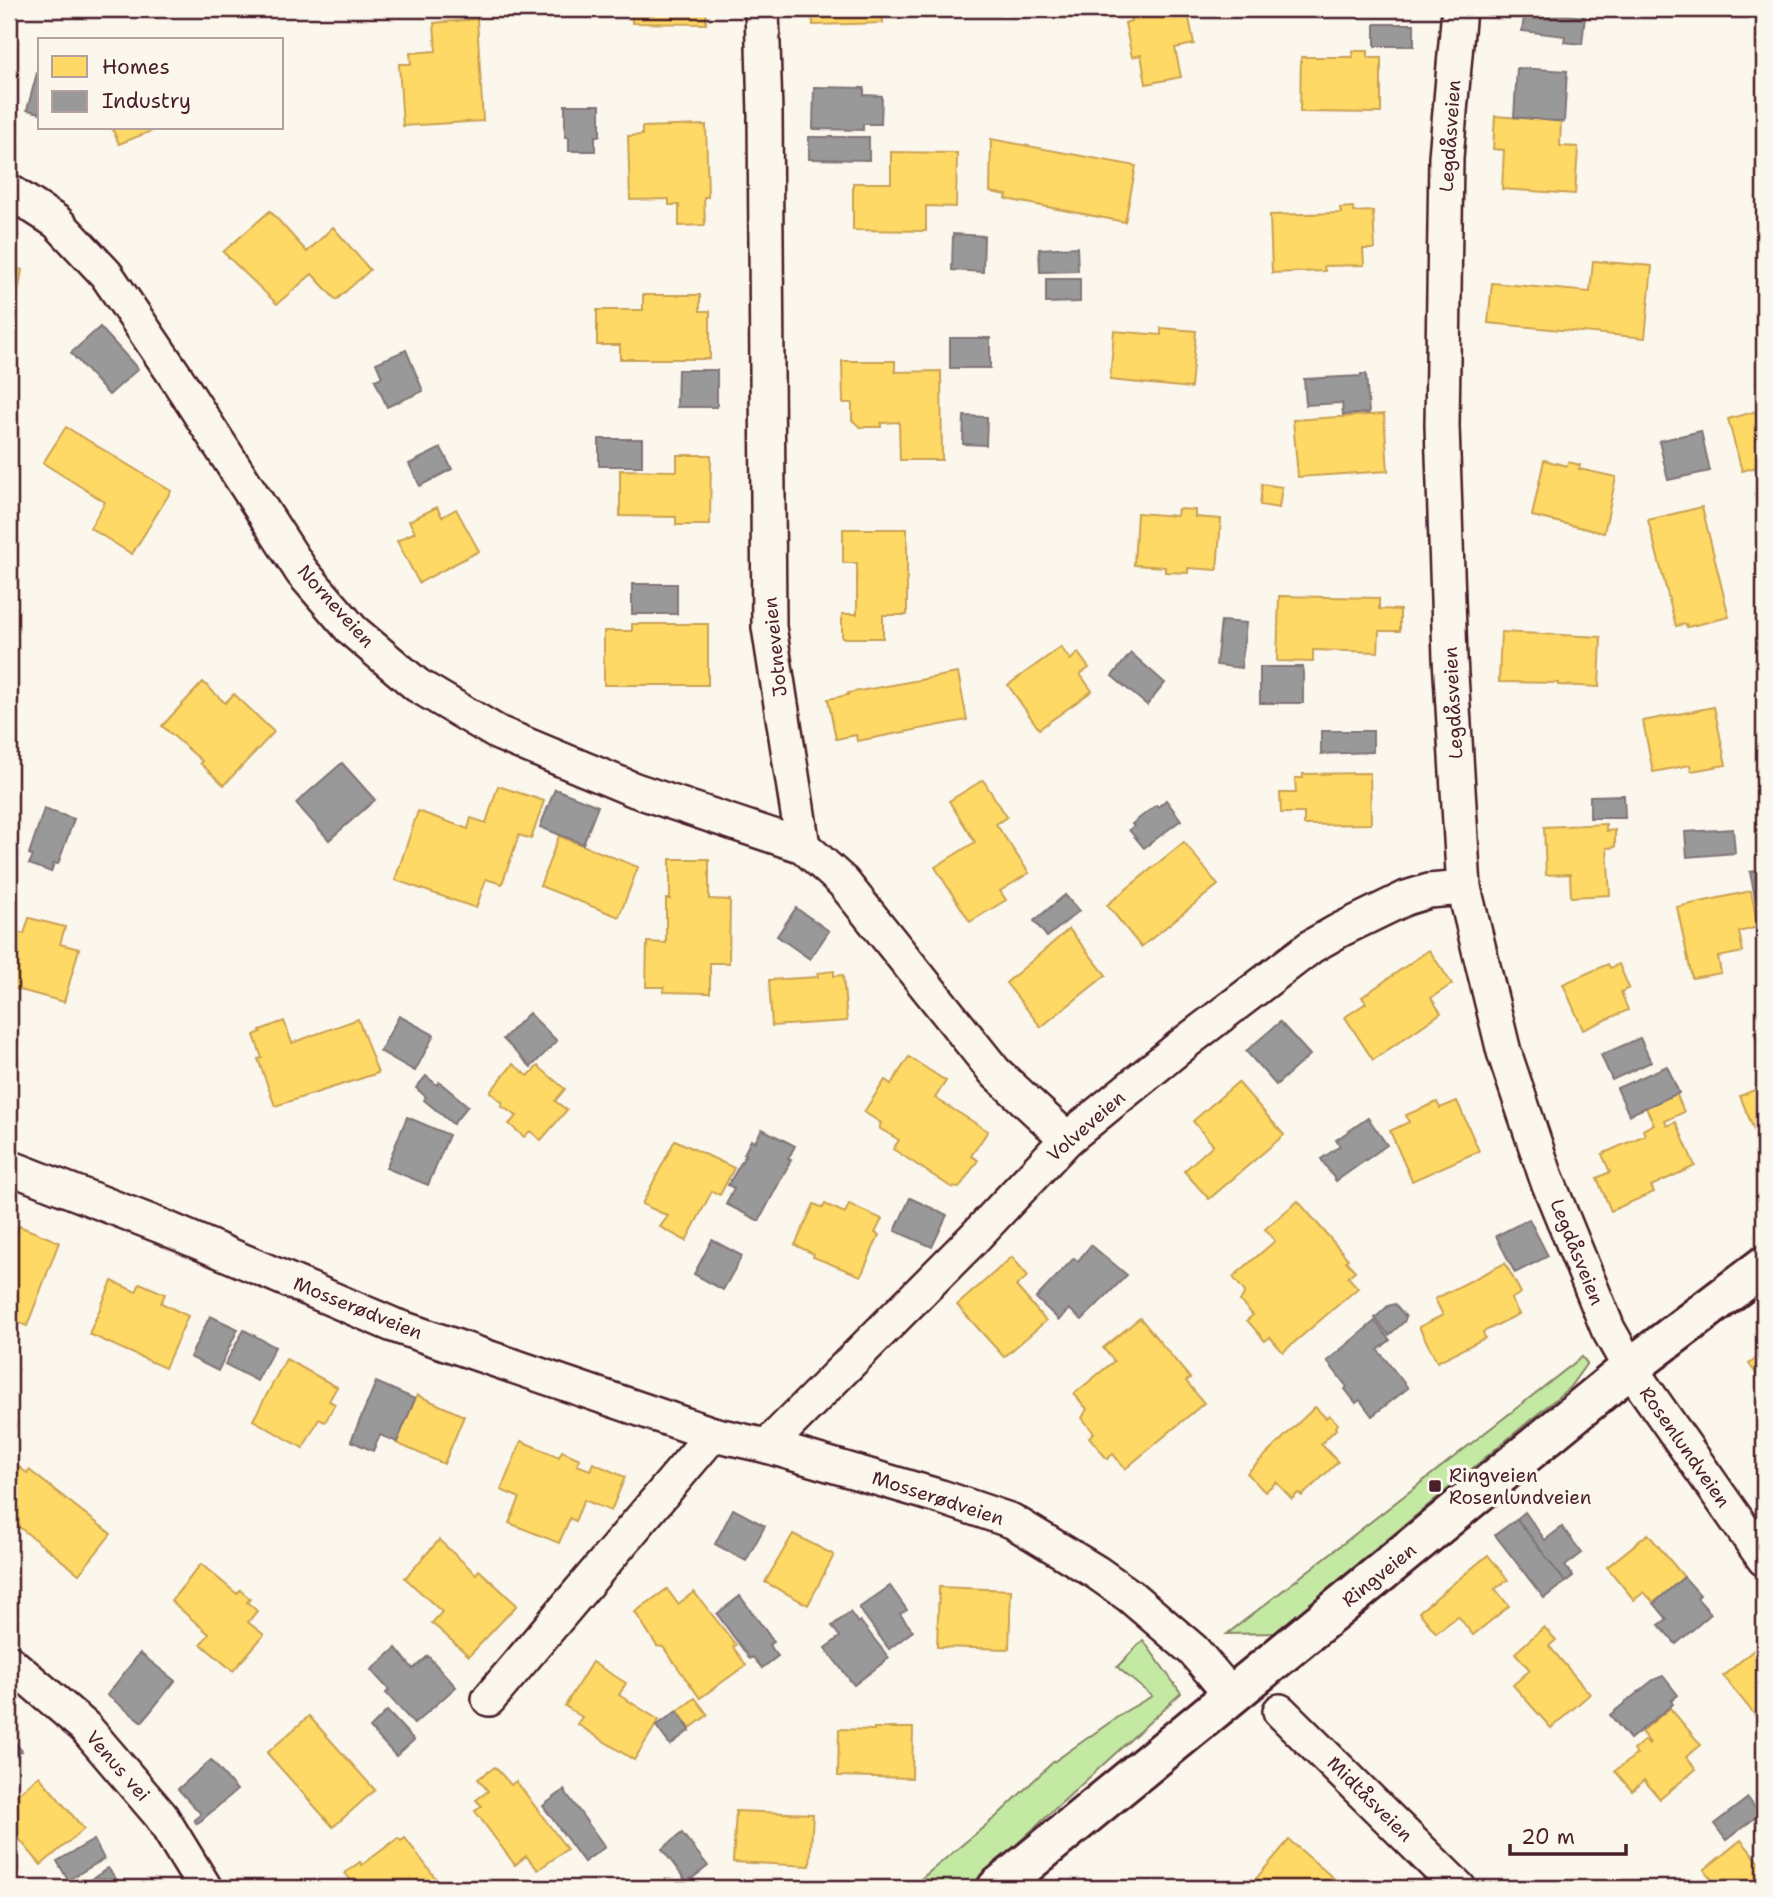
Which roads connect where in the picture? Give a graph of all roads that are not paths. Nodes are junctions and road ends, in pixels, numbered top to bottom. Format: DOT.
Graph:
graph roads {
  1 [pos="762,9"];
  2 [pos="1459,9"];
  3 [pos="9,191"];
  4 [pos="803,846"];
  5 [pos="1464,888"];
  6 [pos="1067,1139"];
  7 [pos="9,1167"];
  8 [pos="1764,1266"];
  9 [pos="1630,1368"];
  10 [pos="713,1434"];
  11 [pos="766,1446"];
  12 [pos="1764,1559"];
  13 [pos="9,1662"];
  14 [pos="1231,1696"];
  15 [pos="489,1699"];
  16 [pos="1280,1711"];
  17 [pos="205,1888"];
  18 [pos="997,1888"];
  19 [pos="1459,1888"];
  1 -- 4 [label="street, Jotneveien"];
  2 -- 5 [label="street, Legdåsveien"];
  3 -- 4 [label="street, Norneveien"];
  4 -- 6 [label="street"];
  5 -- 6 [label="street, Volveveien"];
  5 -- 9 [label="street, Legdåsveien"];
  6 -- 11 [label="street, Volveveien"];
  7 -- 10 [label="street, Mosserødveien"];
  8 -- 9 [label="main road, Ringveien"];
  9 -- 12 [label="street, Rosenlundveien"];
  9 -- 14 [label="main road, Ringveien"];
  10 -- 11 [label="street, Mosserødveien"];
  10 -- 15 [label="street"];
  11 -- 14 [label="street, Mosserødveien"];
  13 -- 17 [label="street, Venus vei"];
  14 -- 18 [label="main road, Ringveien"];
  16 -- 19 [label="street, Midtåsveien"];
}
